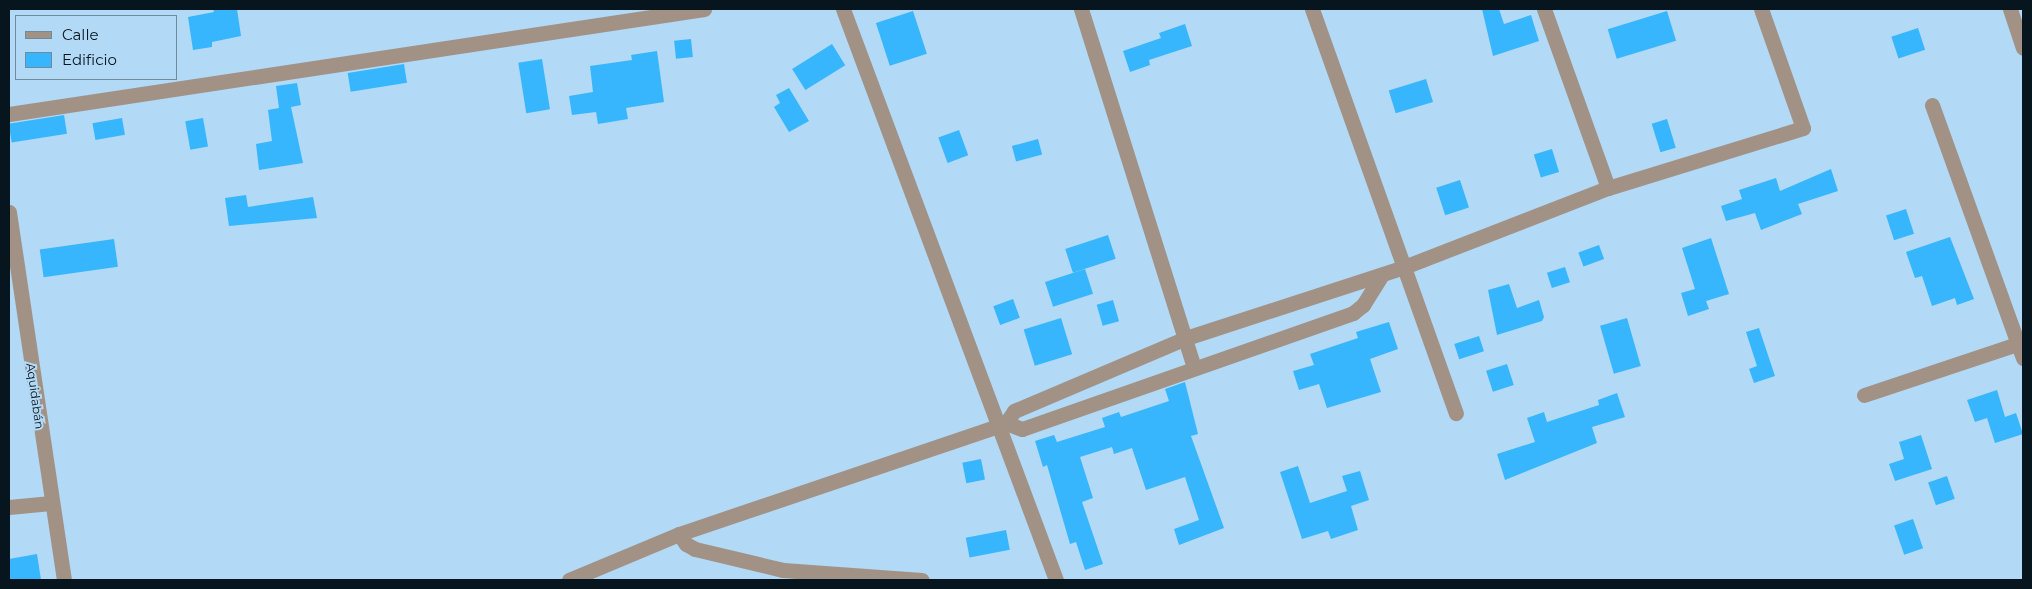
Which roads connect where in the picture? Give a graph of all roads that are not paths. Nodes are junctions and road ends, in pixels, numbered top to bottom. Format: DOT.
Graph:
graph roads {
  1 [pos="610,9"];
  2 [pos="704,9"];
  3 [pos="843,9"];
  4 [pos="1081,9"];
  5 [pos="1312,9"];
  6 [pos="1544,9"];
  7 [pos="1761,9"];
  8 [pos="2010,9"];
  9 [pos="615,23"];
  10 [pos="2023,48"];
  11 [pos="1932,105"];
  12 [pos="9,114"];
  13 [pos="1608,188"];
  14 [pos="9,212"];
  15 [pos="1404,268"];
  16 [pos="1382,275"];
  17 [pos="1186,338"];
  18 [pos="2022,348"];
  19 [pos="1194,366"];
  20 [pos="1864,395"];
  21 [pos="1456,413"];
  22 [pos="1003,424"];
  23 [pos="51,503"];
  24 [pos="9,507"];
  25 [pos="679,534"];
  26 [pos="64,580"];
  27 [pos="569,580"];
  28 [pos="922,580"];
  29 [pos="1056,580"];
  1 -- 9 [label="street"];
  2 -- 9 [label="street"];
  3 -- 22 [label="street"];
  4 -- 17 [label="street"];
  5 -- 15 [label="street"];
  6 -- 13 [label="street"];
  7 -- 13 [label="street"];
  8 -- 10 [label="street"];
  9 -- 12 [label="street"];
  11 -- 18 [label="street"];
  13 -- 15 [label="street"];
  14 -- 23 [label="street, Aquidabán"];
  15 -- 16 [label="street"];
  15 -- 21 [label="street"];
  16 -- 17 [label="street"];
  16 -- 19 [label="street"];
  17 -- 19 [label="street"];
  17 -- 22 [label="street"];
  18 -- 20 [label="street"];
  19 -- 22 [label="street"];
  22 -- 25 [label="street"];
  22 -- 29 [label="street"];
  23 -- 24 [label="street"];
  23 -- 26 [label="street, Aquidabán"];
  25 -- 27 [label="street"];
  25 -- 28 [label="street"];
}
